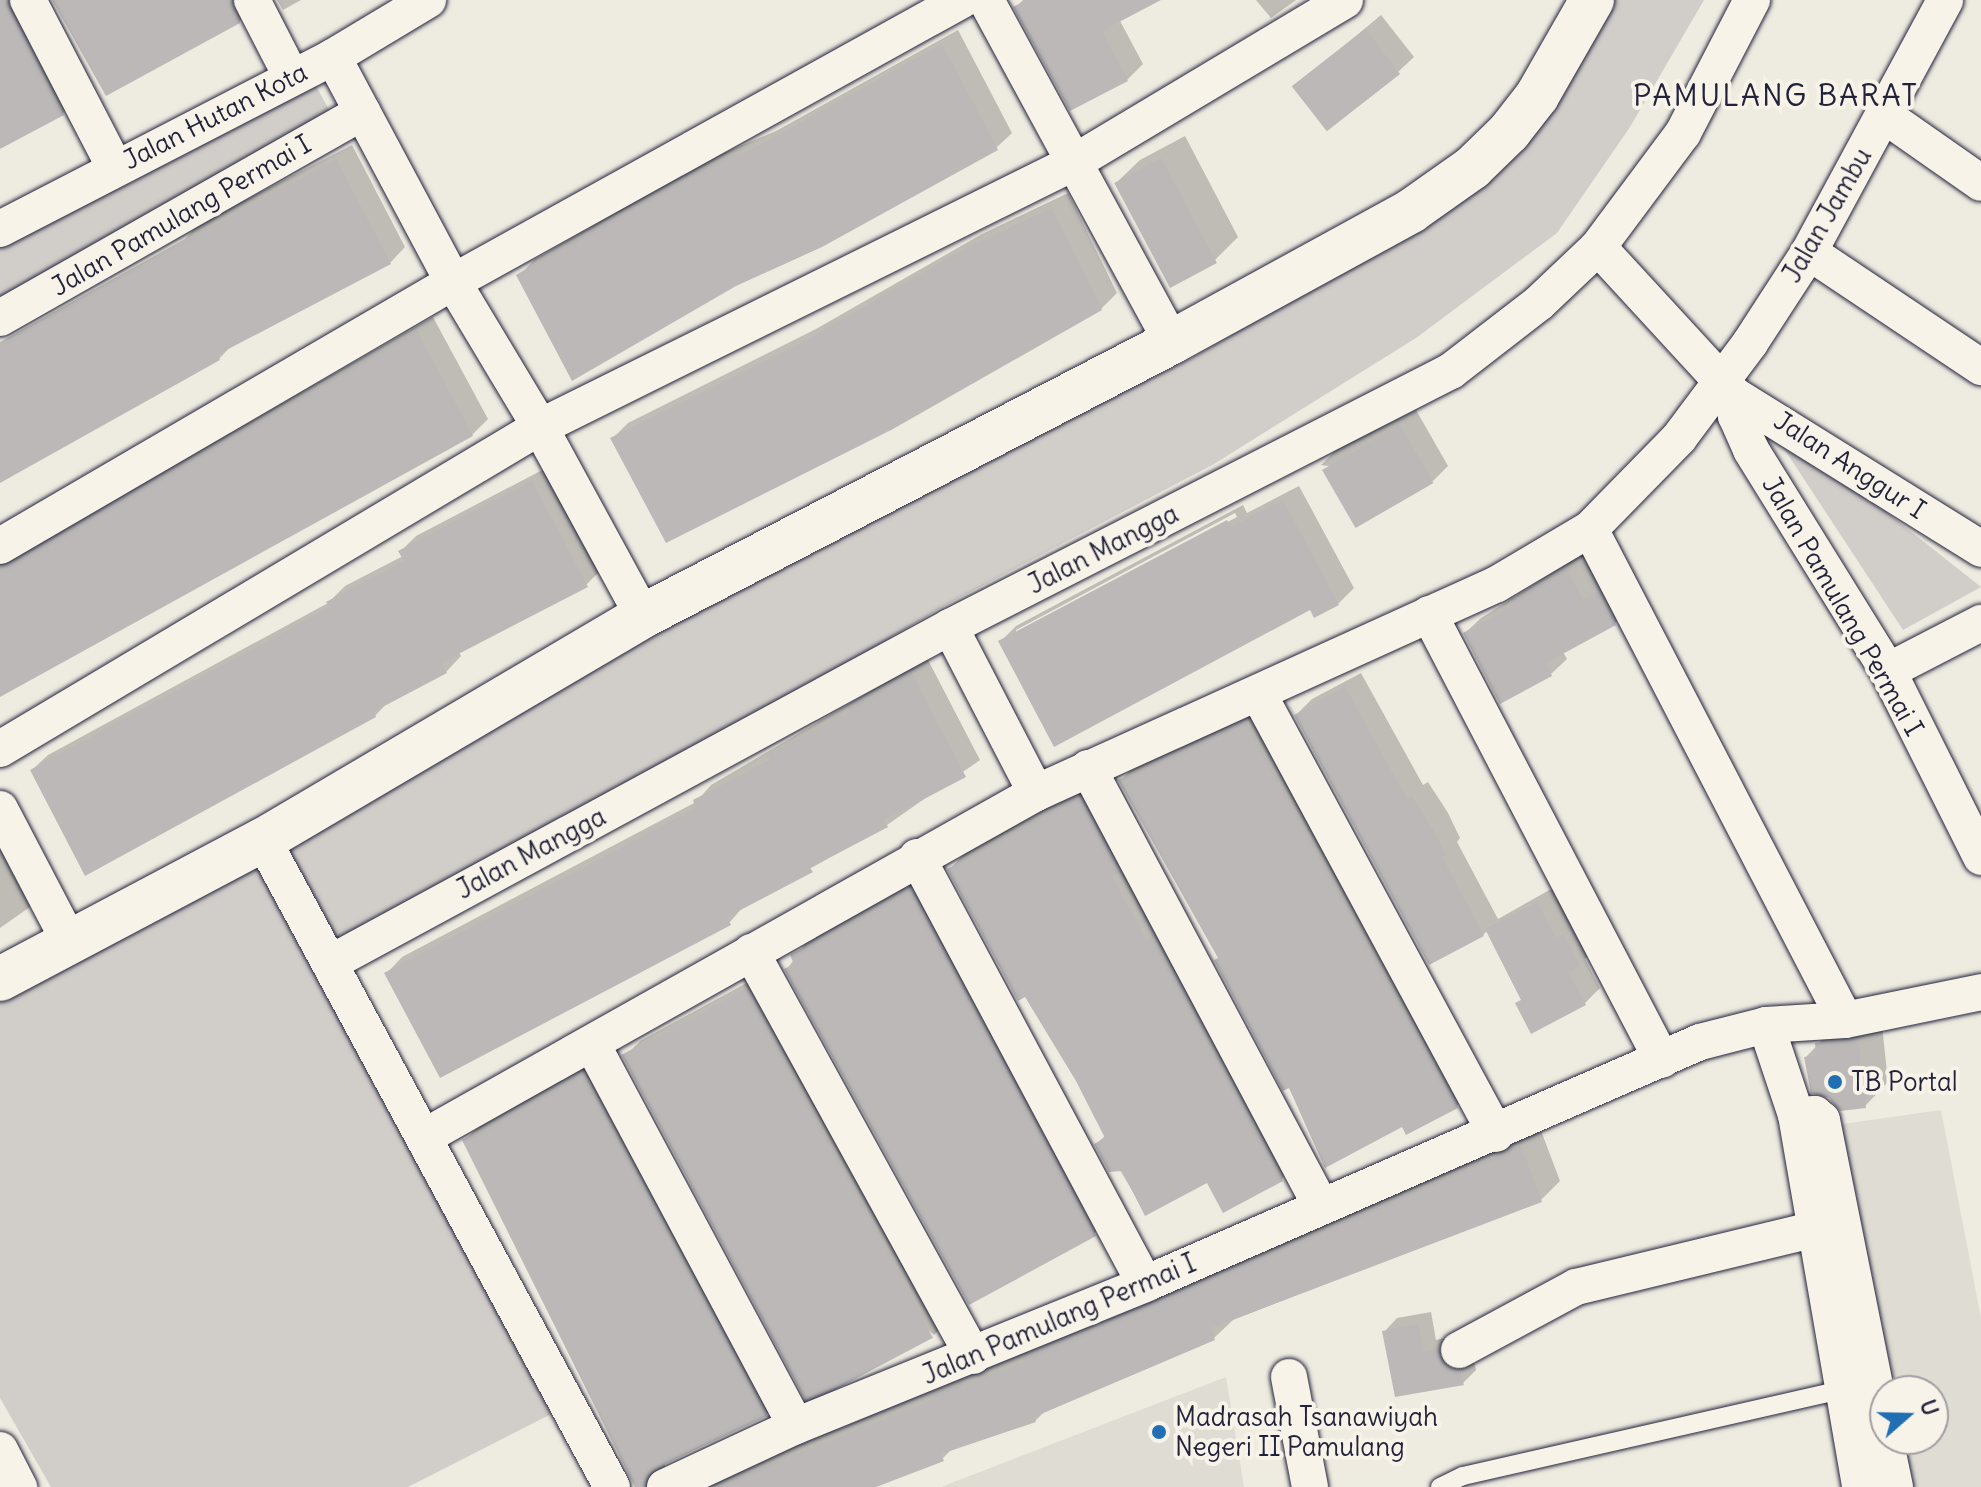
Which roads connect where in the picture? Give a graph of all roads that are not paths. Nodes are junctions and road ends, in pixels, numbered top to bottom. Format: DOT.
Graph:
graph roads {
  1 [pos="28,0"];
  2 [pos="252,0"];
  3 [pos="428,0"];
  4 [pos="962,0"];
  5 [pos="986,0"];
  6 [pos="1345,0"];
  7 [pos="1592,0"];
  8 [pos="1752,0"];
  9 [pos="1945,0"];
  10 [pos="333,57"];
  11 [pos="291,76"];
  12 [pos="363,112"];
  13 [pos="1884,115"];
  14 [pos="1073,163"];
  15 [pos="114,166"];
  16 [pos="1981,183"];
  17 [pos="0,229"];
  18 [pos="1598,247"];
  19 [pos="1809,252"];
  20 [pos="453,282"];
  21 [pos="0,318"];
  22 [pos="1172,342"];
  23 [pos="1981,367"];
  24 [pos="1727,388"];
  25 [pos="540,427"];
  26 [pos="1590,529"];
  27 [pos="0,546"];
  28 [pos="1981,549"];
  29 [pos="1429,614"];
  30 [pos="643,616"];
  31 [pos="1981,623"];
  32 [pos="950,627"];
  33 [pos="1888,671"];
  34 [pos="1258,693"];
  35 [pos="0,749"];
  36 [pos="1088,768"];
  37 [pos="1036,793"];
  38 [pos="0,809"];
  39 [pos="263,840"];
  40 [pos="917,857"];
  41 [pos="1981,857"];
  42 [pos="70,943"];
  43 [pos="751,952"];
  44 [pos="332,962"];
  45 [pos="0,979"];
  46 [pos="1981,992"];
  47 [pos="1845,1020"];
  48 [pos="1766,1025"];
  49 [pos="592,1044"];
  50 [pos="1662,1060"];
  51 [pos="1796,1115"];
  52 [pos="1496,1134"];
  53 [pos="424,1137"];
  54 [pos="1321,1207"];
  55 [pos="1815,1229"];
  56 [pos="1145,1284"];
  57 [pos="1459,1350"];
  58 [pos="973,1356"];
  59 [pos="1873,1375"];
  60 [pos="1289,1377"];
  61 [pos="1843,1390"];
  62 [pos="796,1426"];
  63 [pos="0,1450"];
  64 [pos="1888,1455"];
  65 [pos="19,1487"];
  66 [pos="612,1487"];
  67 [pos="665,1487"];
  68 [pos="1310,1487"];
  69 [pos="1440,1487"];
  70 [pos="1860,1487"];
  71 [pos="1895,1487"];
  1 -- 15 [label="street"];
  2 -- 11 [label="street"];
  3 -- 10 [label="street, Jalan Hutan Kota"];
  4 -- 20 [label="street"];
  5 -- 14 [label="street"];
  6 -- 14 [label="street"];
  7 -- 22 [label="street"];
  8 -- 18 [label="street, Jalan Mangga"];
  9 -- 13 [label="street, Jalan Jambu"];
  10 -- 11 [label="street, Jalan Hutan Kota"];
  10 -- 12 [label="street"];
  11 -- 15 [label="street, Jalan Hutan Kota"];
  12 -- 20 [label="street"];
  12 -- 21 [label="street, Jalan Pamulang Permai I"];
  13 -- 16 [label="street"];
  13 -- 19 [label="street, Jalan Jambu"];
  14 -- 22 [label="street"];
  14 -- 25 [label="street"];
  15 -- 17 [label="street, Jalan Hutan Kota"];
  18 -- 24 [label="street"];
  18 -- 32 [label="street, Jalan Mangga"];
  19 -- 23 [label="street"];
  19 -- 24 [label="street, Jalan Jambu"];
  20 -- 25 [label="street"];
  20 -- 27 [label="street"];
  22 -- 30 [label="street"];
  24 -- 26 [label="street, Jalan Jambu"];
  24 -- 28 [label="street, Jalan Anggur I"];
  24 -- 33 [label="street, Jalan Pamulang Permai I"];
  25 -- 30 [label="street"];
  25 -- 35 [label="street"];
  26 -- 29 [label="street, Jalan Jambu"];
  26 -- 47 [label="street"];
  29 -- 34 [label="street, Jalan Jambu"];
  29 -- 50 [label="street"];
  30 -- 39 [label="street"];
  31 -- 33 [label="street"];
  32 -- 37 [label="street"];
  32 -- 44 [label="street, Jalan Mangga"];
  33 -- 41 [label="street, Jalan Pamulang Permai I"];
  34 -- 36 [label="street, Jalan Jambu"];
  34 -- 52 [label="street"];
  36 -- 37 [label="street, Jalan Jambu"];
  36 -- 54 [label="street"];
  37 -- 40 [label="street, Jalan Jambu"];
  38 -- 42 [label="street"];
  39 -- 42 [label="street"];
  39 -- 44 [label="street"];
  40 -- 43 [label="street, Jalan Jambu"];
  40 -- 56 [label="street"];
  42 -- 45 [label="street"];
  43 -- 49 [label="street, Jalan Jambu"];
  43 -- 58 [label="street"];
  44 -- 53 [label="street"];
  46 -- 47 [label="street, Jalan Pamulang Permai I"];
  47 -- 48 [label="street, Jalan Pamulang Permai I"];
  48 -- 50 [label="street, Jalan Pamulang Permai I"];
  48 -- 51 [label="street"];
  49 -- 53 [label="street, Jalan Jambu"];
  49 -- 62 [label="street"];
  50 -- 52 [label="street, Jalan Pamulang Permai I"];
  51 -- 55 [label="street"];
  51 -- 59 [label="street"];
  52 -- 54 [label="street, Jalan Pamulang Permai I"];
  53 -- 66 [label="street"];
  54 -- 56 [label="street, Jalan Pamulang Permai I"];
  55 -- 57 [label="street"];
  55 -- 61 [label="street"];
  56 -- 58 [label="street, Jalan Pamulang Permai I"];
  58 -- 62 [label="street, Jalan Pamulang Permai I"];
  60 -- 68 [label="street"];
  61 -- 69 [label="lane"];
  61 -- 70 [label="street"];
  62 -- 67 [label="street, Jalan Pamulang Permai I"];
  63 -- 65 [label="street"];
  64 -- 71 [label="street"];
}
